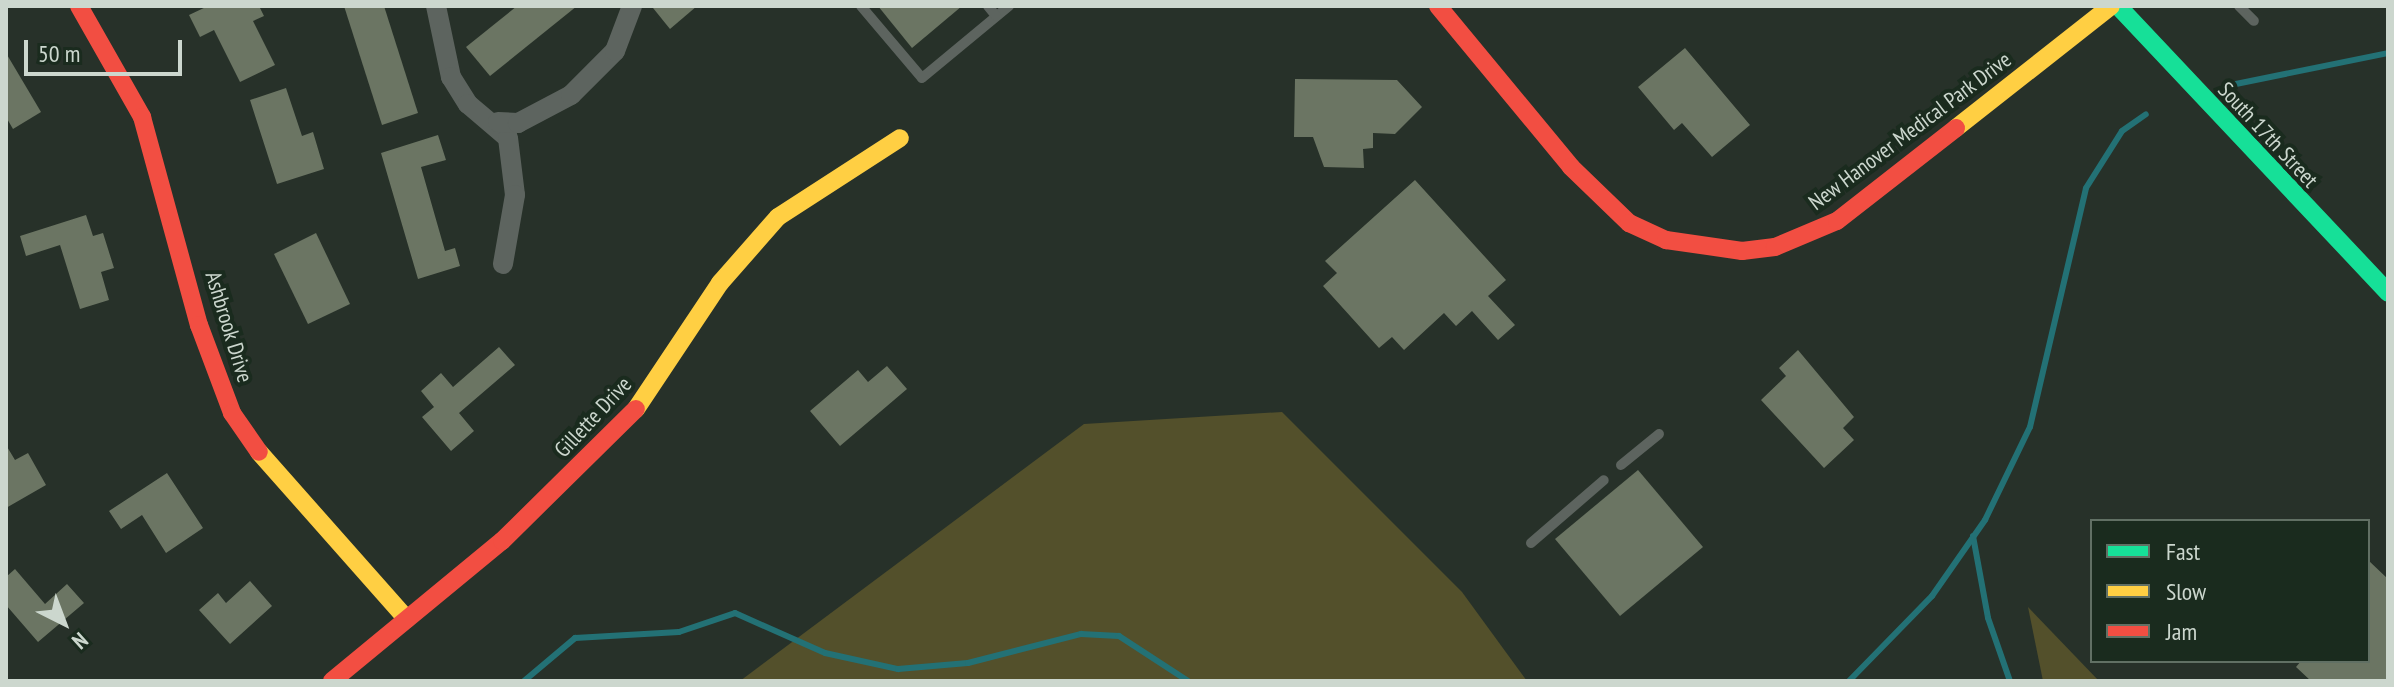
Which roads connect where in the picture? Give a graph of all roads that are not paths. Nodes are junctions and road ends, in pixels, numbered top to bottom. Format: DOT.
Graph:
graph roads {
  1 [pos="79,6"];
  2 [pos="436,6"];
  3 [pos="632,6"];
  4 [pos="861,6"];
  5 [pos="988,6"];
  6 [pos="1009,6"];
  7 [pos="1438,6"];
  8 [pos="2111,6"];
  9 [pos="2118,6"];
  10 [pos="2239,6"];
  11 [pos="996,16"];
  12 [pos="2254,21"];
  13 [pos="498,122"];
  14 [pos="900,138"];
  15 [pos="503,264"];
  16 [pos="2388,293"];
  17 [pos="1659,434"];
  18 [pos="1621,465"];
  19 [pos="1604,480"];
  20 [pos="1531,543"];
  21 [pos="407,619"];
  22 [pos="332,681"];
  1 -- 21 [label="street, Ashbrook Drive"];
  2 -- 13 [label="street"];
  3 -- 13 [label="street"];
  4 -- 11 [label="lane"];
  5 -- 11 [label="lane"];
  6 -- 11 [label="lane"];
  7 -- 8 [label="street, New Hanover Medical Park Drive"];
  9 -- 16 [label="street, South 17th Street"];
  10 -- 12 [label="lane"];
  13 -- 15 [label="street"];
  14 -- 21 [label="street, Gillette Drive"];
  17 -- 18 [label="lane"];
  19 -- 20 [label="lane"];
  21 -- 22 [label="street, Gillette Drive"];
}
